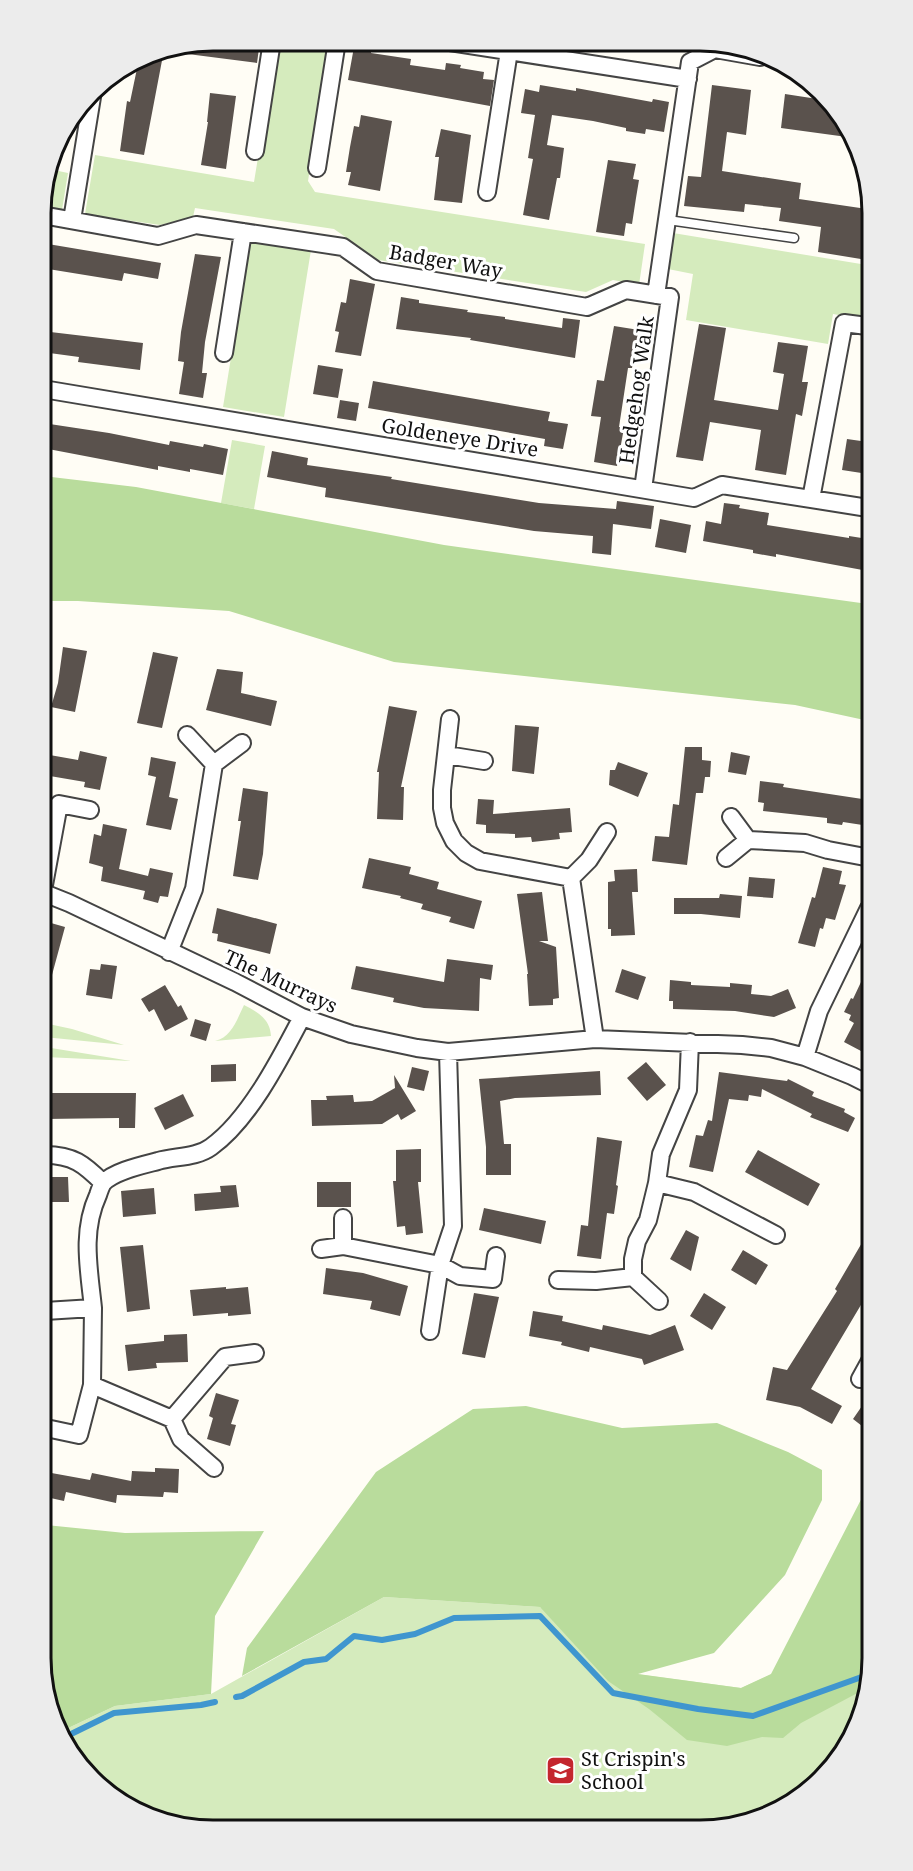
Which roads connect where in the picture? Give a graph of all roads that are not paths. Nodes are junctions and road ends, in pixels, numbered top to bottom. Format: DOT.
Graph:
graph roads {
  1 [pos="270,51"];
  2 [pos="335,51"];
  3 [pos="509,51"];
  4 [pos="707,51"];
  5 [pos="688,79"];
  6 [pos="90,107"];
  7 [pos="255,151"];
  8 [pos="317,168"];
  9 [pos="486,192"];
  10 [pos="51,216"];
  11 [pos="72,220"];
  12 [pos="668,220"];
  13 [pos="243,232"];
  14 [pos="794,238"];
  15 [pos="663,296"];
  16 [pos="862,325"];
  17 [pos="224,353"];
  18 [pos="51,390"];
  19 [pos="643,489"];
  20 [pos="811,499"];
  21 [pos="862,507"];
  22 [pos="450,719"];
  23 [pos="187,735"];
  24 [pos="242,743"];
  25 [pos="447,755"];
  26 [pos="484,761"];
  27 [pos="214,764"];
  28 [pos="90,810"];
  29 [pos="731,817"];
  30 [pos="607,832"];
  31 [pos="748,840"];
  32 [pos="51,847"];
  33 [pos="862,856"];
  34 [pos="726,858"];
  35 [pos="571,878"];
  36 [pos="51,896"];
  37 [pos="862,922"];
  38 [pos="169,952"];
  39 [pos="302,1017"];
  40 [pos="595,1039"];
  41 [pos="690,1042"];
  42 [pos="448,1052"];
  43 [pos="804,1057"];
  44 [pos="862,1081"];
  45 [pos="51,1155"];
  46 [pos="103,1183"];
  47 [pos="657,1183"];
  48 [pos="344,1218"];
  49 [pos="776,1236"];
  50 [pos="343,1246"];
  51 [pos="321,1249"];
  52 [pos="496,1256"];
  53 [pos="440,1265"];
  54 [pos="633,1277"];
  55 [pos="558,1280"];
  56 [pos="659,1302"];
  57 [pos="93,1308"];
  58 [pos="51,1311"];
  59 [pos="430,1331"];
  60 [pos="255,1353"];
  61 [pos="862,1375"];
  62 [pos="860,1379"];
  63 [pos="92,1385"];
  64 [pos="172,1419"];
  65 [pos="51,1429"];
  66 [pos="214,1468"];
  1 -- 7 [label="street"];
  2 -- 8 [label="street"];
  3 -- 5 [label="street"];
  3 -- 9 [label="street"];
  4 -- 5 [label="street"];
  5 -- 12 [label="street, Hedgehog Walk"];
  6 -- 11 [label="street"];
  10 -- 11 [label="street, Badger Way"];
  11 -- 13 [label="street, Badger Way"];
  12 -- 14 [label="lane"];
  12 -- 15 [label="street, Hedgehog Walk"];
  13 -- 15 [label="street, Badger Way"];
  13 -- 17 [label="street"];
  15 -- 19 [label="street, Hedgehog Walk"];
  16 -- 20 [label="street"];
  18 -- 19 [label="street, Goldeneye Drive"];
  19 -- 20 [label="street, Goldeneye Drive"];
  20 -- 21 [label="street, Goldeneye Drive"];
  22 -- 25 [label="street"];
  23 -- 27 [label="street"];
  24 -- 27 [label="street"];
  25 -- 26 [label="street"];
  25 -- 35 [label="street"];
  27 -- 38 [label="street"];
  28 -- 32 [label="street"];
  29 -- 31 [label="street"];
  30 -- 35 [label="street"];
  31 -- 33 [label="street"];
  31 -- 34 [label="street"];
  35 -- 40 [label="street"];
  36 -- 38 [label="street, The Murrays"];
  37 -- 43 [label="street"];
  38 -- 39 [label="street, The Murrays"];
  39 -- 42 [label="street, The Murrays"];
  39 -- 46 [label="street"];
  40 -- 41 [label="street, The Murrays"];
  40 -- 42 [label="street, The Murrays"];
  41 -- 43 [label="street, The Murrays"];
  41 -- 47 [label="street"];
  42 -- 53 [label="street"];
  43 -- 44 [label="street, The Murrays"];
  45 -- 46 [label="street"];
  46 -- 57 [label="street"];
  47 -- 49 [label="street"];
  47 -- 54 [label="street"];
  48 -- 50 [label="street"];
  50 -- 51 [label="street"];
  50 -- 53 [label="street"];
  52 -- 53 [label="street"];
  53 -- 59 [label="street"];
  54 -- 55 [label="street"];
  54 -- 56 [label="street"];
  57 -- 58 [label="street"];
  57 -- 63 [label="street"];
  60 -- 64 [label="street"];
  61 -- 62 [label="street"];
  63 -- 64 [label="street"];
  63 -- 65 [label="street"];
  64 -- 66 [label="street"];
}
